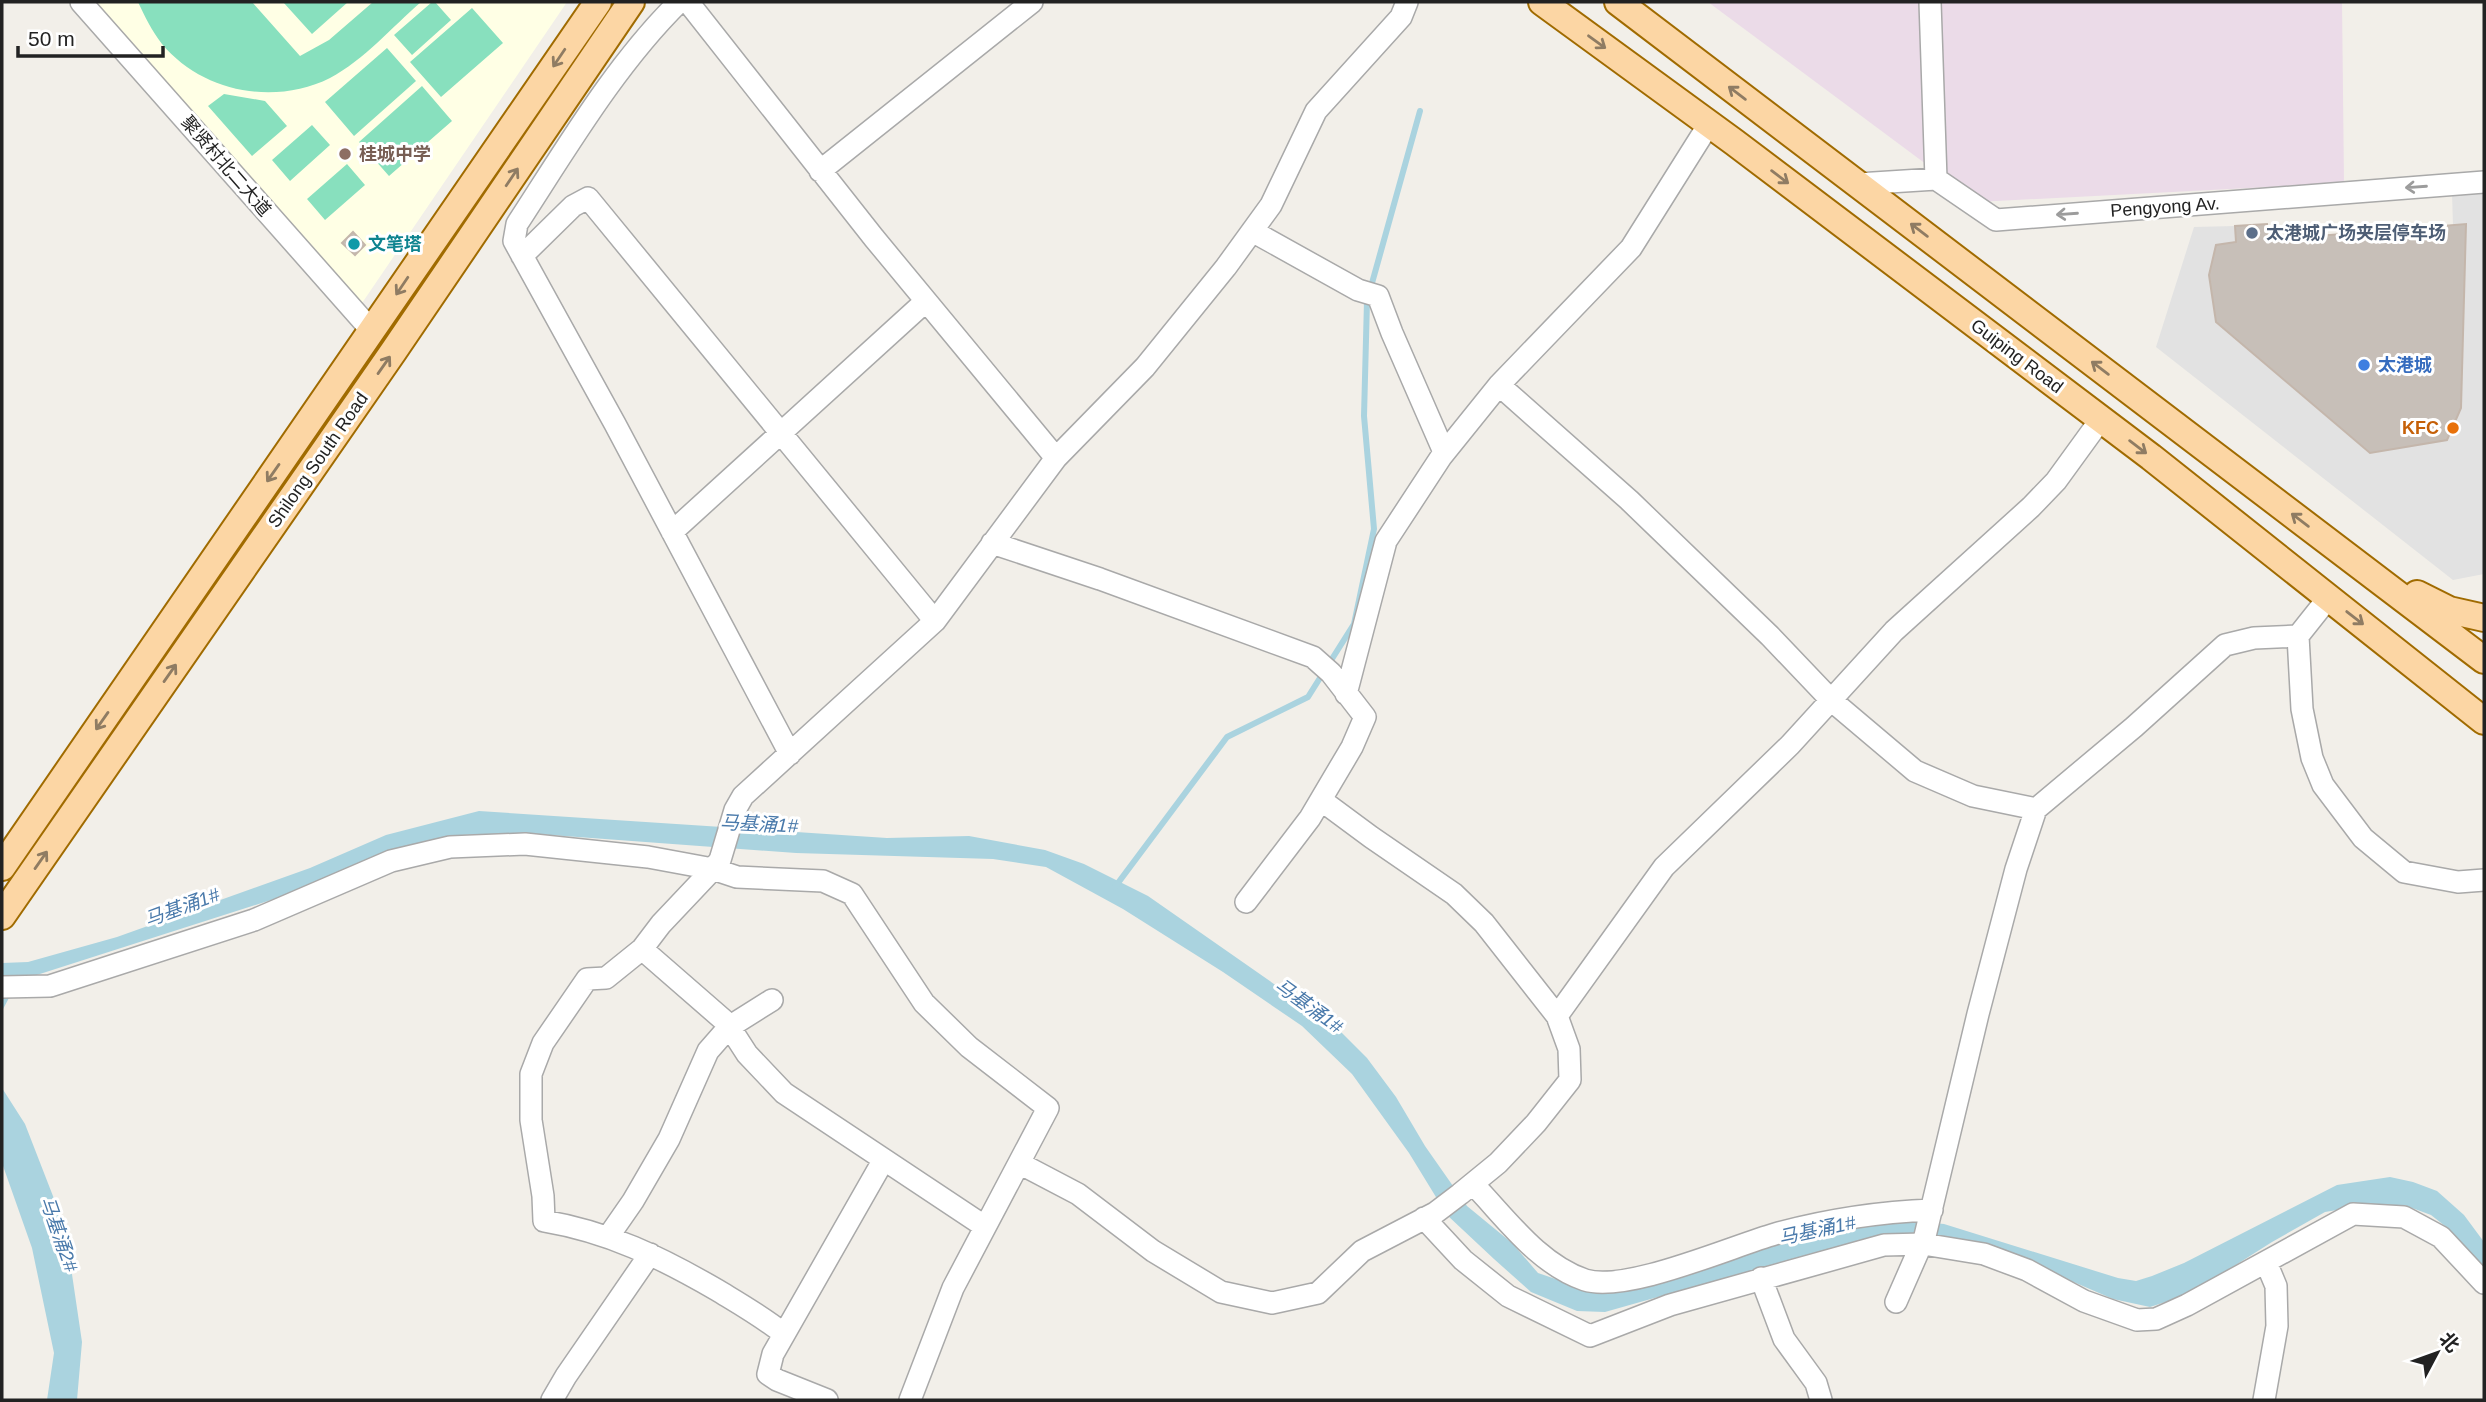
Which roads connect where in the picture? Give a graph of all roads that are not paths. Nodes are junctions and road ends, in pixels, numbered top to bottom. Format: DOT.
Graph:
graph roads {
  1 [pos="81,2"];
  2 [pos="598,2"];
  3 [pos="631,2"];
  4 [pos="679,2"];
  5 [pos="688,2"];
  6 [pos="1032,2"];
  7 [pos="1407,2"];
  8 [pos="1542,2"];
  9 [pos="1618,2"];
  10 [pos="1930,2"];
  11 [pos="1709,124"];
  12 [pos="544,129"];
  13 [pos="567,147"];
  14 [pos="820,171"];
  15 [pos="1936,179"];
  16 [pos="2484,182"];
  17 [pos="1858,184"];
  18 [pos="1252,231"];
  19 [pos="522,256"];
  20 [pos="926,301"];
  21 [pos="372,331"];
  22 [pos="1500,385"];
  23 [pos="2101,419"];
  24 [pos="781,434"];
  25 [pos="1444,452"];
  26 [pos="1056,458"];
  27 [pos="672,532"];
  28 [pos="992,543"];
  29 [pos="2355,562"];
  30 [pos="2329,597"];
  31 [pos="2484,618"];
  32 [pos="935,621"];
  33 [pos="2298,636"];
  34 [pos="2484,660"];
  35 [pos="1346,694"];
  36 [pos="1830,700"];
  37 [pos="2484,721"];
  38 [pos="790,754"];
  39 [pos="1321,800"];
  40 [pos="2036,809"];
  41 [pos="717,864"];
  42 [pos="2,867"];
  43 [pos="2484,880"];
  44 [pos="1246,902"];
  45 [pos="2,916"];
  46 [pos="642,949"];
  47 [pos="2,987"];
  48 [pos="772,1000"];
  49 [pos="1557,1016"];
  50 [pos="729,1027"];
  51 [pos="883,1161"];
  52 [pos="1019,1163"];
  53 [pos="1466,1189"];
  54 [pos="1429,1215"];
  55 [pos="984,1226"];
  56 [pos="1928,1227"];
  57 [pos="608,1237"];
  58 [pos="650,1254"];
  59 [pos="2266,1262"];
  60 [pos="1760,1278"];
  61 [pos="2484,1283"];
  62 [pos="1896,1301"];
  63 [pos="784,1334"];
  64 [pos="552,1400"];
  65 [pos="827,1400"];
  66 [pos="910,1400"];
  67 [pos="1821,1400"];
  68 [pos="2264,1400"];
  1 -- 21 [label="street, 聚贤村北二大道"];
  2 -- 21 [label="main road, Shilong South Road, one-way"];
  3 -- 12 [label="main road, Shilong South Road"];
  4 -- 13 [label="street"];
  5 -- 14 [label="street"];
  6 -- 14 [label="street"];
  7 -- 18 [label="street"];
  8 -- 11 [label="main road, Guiping Road, one-way"];
  17 -- 9 [label="main road, one-way"];
  10 -- 15 [label="street"];
  11 -- 22 [label="street"];
  11 -- 23 [label="main road, Guiping Road, one-way"];
  12 -- 13 [label="street"];
  45 -- 12 [label="main road, Shilong South Road, one-way"];
  13 -- 19 [label="street"];
  14 -- 20 [label="street"];
  16 -- 15 [label="street, Pengyong Av., one-way"];
  15 -- 17 [label="street"];
  29 -- 17 [label="main road, one-way"];
  18 -- 25 [label="street"];
  18 -- 26 [label="street"];
  19 -- 24 [label="street"];
  19 -- 27 [label="street"];
  20 -- 24 [label="street"];
  20 -- 26 [label="street"];
  21 -- 42 [label="main road, Shilong South Road, one-way"];
  22 -- 25 [label="street"];
  22 -- 36 [label="street"];
  23 -- 30 [label="main road, Guiping Road, one-way"];
  23 -- 36 [label="street"];
  24 -- 27 [label="street"];
  24 -- 32 [label="street"];
  25 -- 35 [label="street"];
  26 -- 28 [label="street"];
  27 -- 38 [label="street"];
  28 -- 32 [label="street"];
  28 -- 35 [label="street"];
  29 -- 31 [label="main road"];
  29 -- 34 [label="main road"];
  30 -- 33 [label="street"];
  30 -- 37 [label="main road, Guiping Road, one-way"];
  32 -- 38 [label="street"];
  33 -- 40 [label="street"];
  33 -- 43 [label="street"];
  35 -- 39 [label="street"];
  36 -- 40 [label="street"];
  36 -- 49 [label="street"];
  38 -- 41 [label="street"];
  39 -- 44 [label="street"];
  39 -- 49 [label="street"];
  40 -- 56 [label="street"];
  41 -- 46 [label="street"];
  41 -- 47 [label="street"];
  41 -- 52 [label="street"];
  46 -- 50 [label="street"];
  46 -- 57 [label="street"];
  48 -- 50 [label="street"];
  49 -- 53 [label="street"];
  50 -- 51 [label="street"];
  50 -- 57 [label="street"];
  51 -- 55 [label="street"];
  51 -- 63 [label="street"];
  52 -- 54 [label="street"];
  52 -- 55 [label="street"];
  53 -- 54 [label="street"];
  53 -- 56 [label="street"];
  54 -- 60 [label="street"];
  55 -- 66 [label="street"];
  56 -- 59 [label="street"];
  56 -- 60 [label="street"];
  56 -- 62 [label="street"];
  57 -- 58 [label="street"];
  58 -- 63 [label="street"];
  58 -- 64 [label="street"];
  59 -- 61 [label="street"];
  59 -- 68 [label="street"];
  60 -- 67 [label="street"];
  63 -- 65 [label="street"];
}
